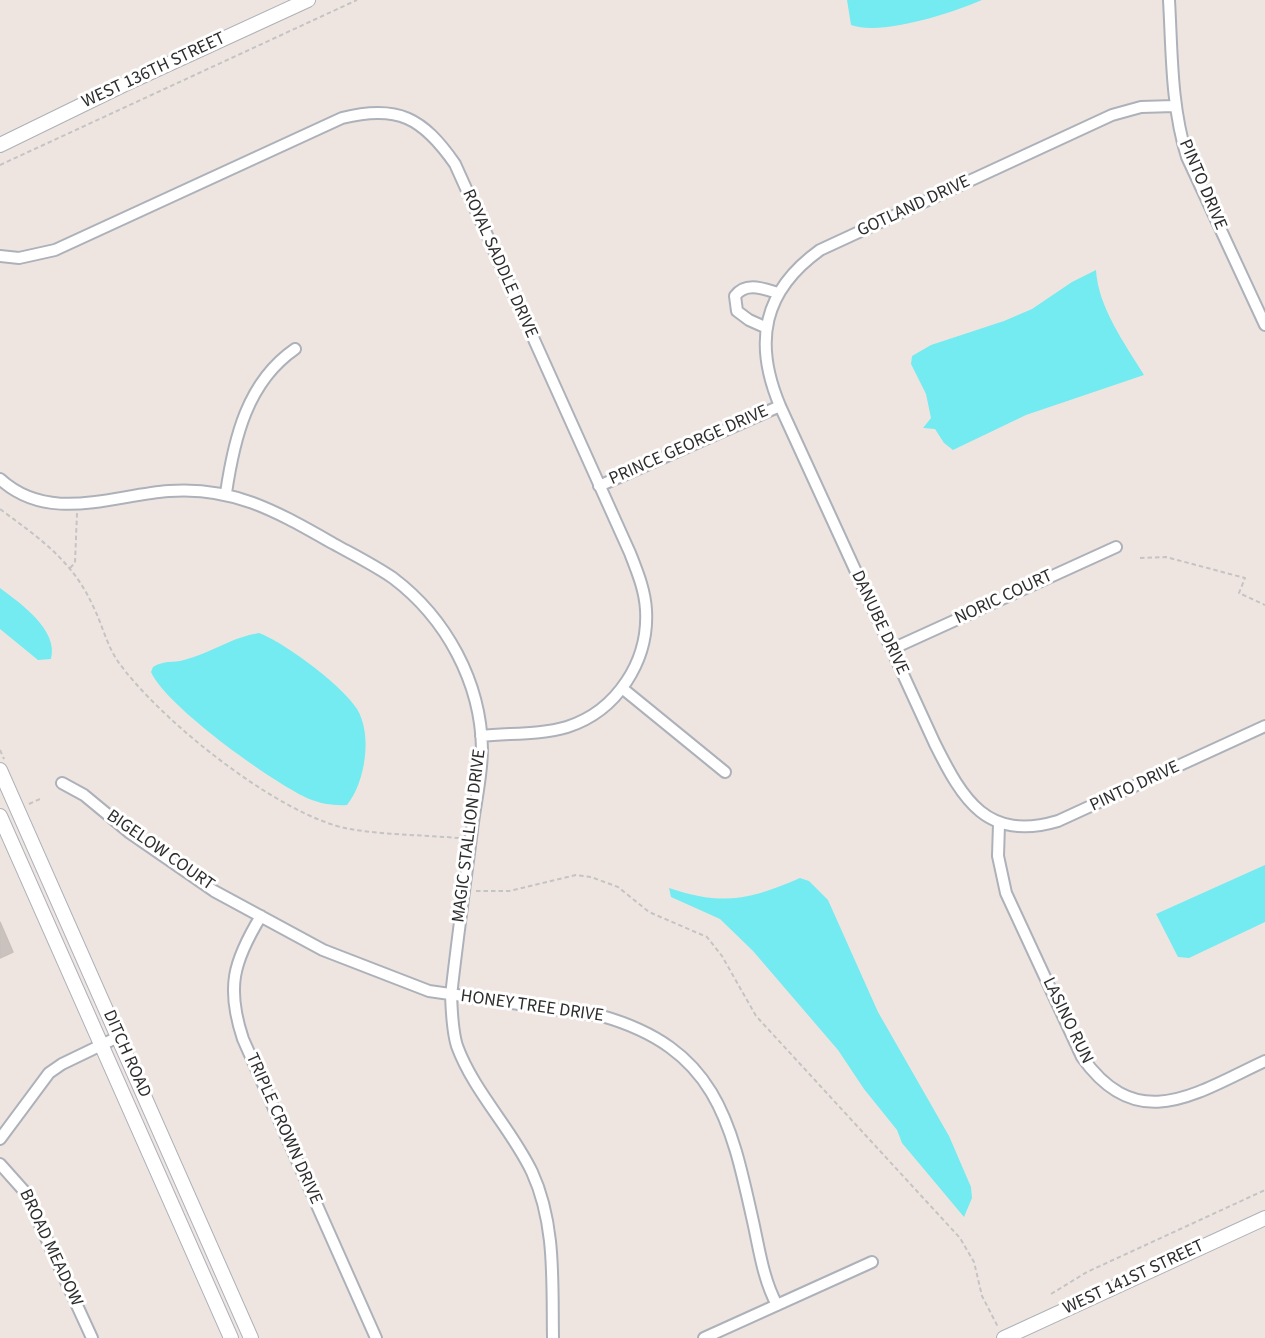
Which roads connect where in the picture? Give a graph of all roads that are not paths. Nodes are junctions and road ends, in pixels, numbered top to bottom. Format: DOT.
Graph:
graph roads {
  1 [pos="308,0"];
  2 [pos="1169,0"];
  3 [pos="1174,106"];
  4 [pos="0,145"];
  5 [pos="0,256"];
  6 [pos="778,293"];
  7 [pos="1265,325"];
  8 [pos="767,328"];
  9 [pos="295,349"];
  10 [pos="780,406"];
  11 [pos="0,479"];
  12 [pos="599,486"];
  13 [pos="226,493"];
  14 [pos="1116,547"];
  15 [pos="891,649"];
  16 [pos="622,688"];
  17 [pos="1265,726"];
  18 [pos="480,736"];
  19 [pos="0,770"];
  20 [pos="725,772"];
  21 [pos="62,783"];
  22 [pos="0,816"];
  23 [pos="999,824"];
  24 [pos="261,916"];
  25 [pos="450,996"];
  26 [pos="118,1037"];
  27 [pos="100,1045"];
  28 [pos="1265,1061"];
  29 [pos="0,1139"];
  30 [pos="0,1164"];
  31 [pos="1265,1218"];
  32 [pos="872,1262"];
  33 [pos="777,1305"];
  34 [pos="1001,1334"];
  35 [pos="93,1338"];
  36 [pos="231,1338"];
  37 [pos="251,1338"];
  38 [pos="376,1338"];
  39 [pos="554,1338"];
  40 [pos="704,1338"];
  1 -- 4 [label="street, WEST 136TH STREET"];
  2 -- 3 [label="street, PINTO DRIVE"];
  3 -- 6 [label="street, GOTLAND DRIVE"];
  3 -- 7 [label="street, PINTO DRIVE"];
  5 -- 12 [label="street, ROYAL SADDLE DRIVE"];
  6 -- 8 [label="street, GOTLAND DRIVE"];
  6 -- 8 [label="street"];
  8 -- 10 [label="street, GOTLAND DRIVE"];
  9 -- 13 [label="street"];
  10 -- 12 [label="street, PRINCE GEORGE DRIVE"];
  10 -- 15 [label="street, DANUBE DRIVE"];
  11 -- 13 [label="street, MAGIC STALLION DRIVE"];
  12 -- 16 [label="street, ROYAL SADDLE DRIVE"];
  13 -- 18 [label="street, MAGIC STALLION DRIVE"];
  14 -- 15 [label="street, NORIC COURT"];
  15 -- 23 [label="street, DANUBE DRIVE"];
  16 -- 18 [label="street, ROYAL SADDLE DRIVE"];
  16 -- 20 [label="street"];
  17 -- 23 [label="street, PINTO DRIVE"];
  18 -- 25 [label="street, MAGIC STALLION DRIVE"];
  19 -- 26 [label="street, DITCH ROAD"];
  21 -- 24 [label="street, BIGELOW COURT"];
  22 -- 27 [label="street, DITCH ROAD"];
  23 -- 28 [label="street, LASINO RUN"];
  24 -- 25 [label="street, HONEY TREE DRIVE"];
  24 -- 38 [label="street, TRIPLE CROWN DRIVE"];
  25 -- 33 [label="street, HONEY TREE DRIVE"];
  25 -- 39 [label="street, MAGIC STALLION DRIVE"];
  26 -- 27 [label="street"];
  26 -- 37 [label="street, DITCH ROAD"];
  27 -- 29 [label="street"];
  27 -- 36 [label="street, DITCH ROAD"];
  30 -- 35 [label="street, BROAD MEADOW"];
  31 -- 34 [label="street, WEST 141ST STREET"];
  32 -- 33 [label="street"];
  33 -- 40 [label="street"];
}
